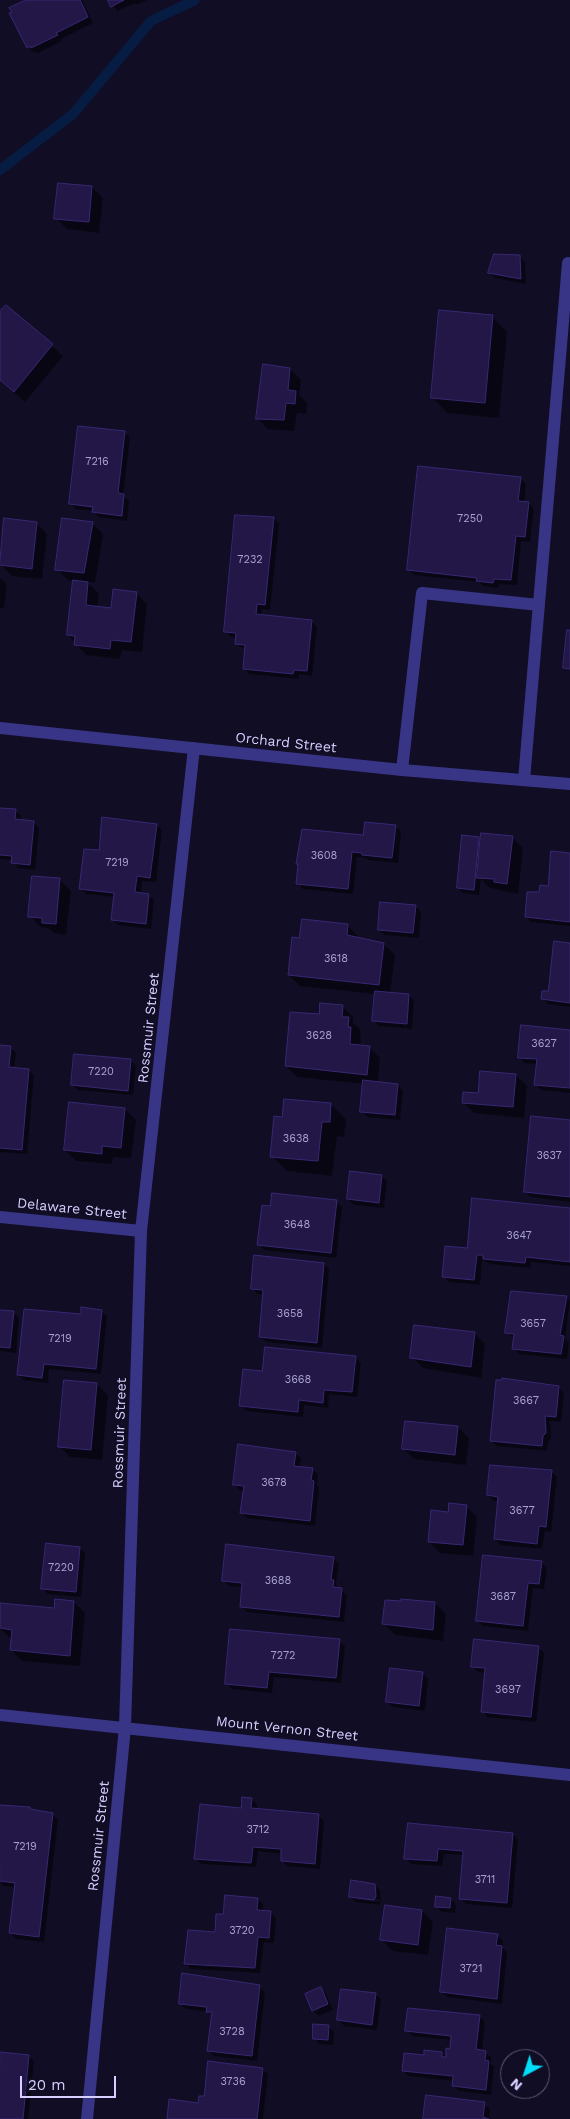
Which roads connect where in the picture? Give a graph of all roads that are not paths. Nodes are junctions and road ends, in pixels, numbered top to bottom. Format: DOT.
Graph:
graph roads {
  1 [pos="568,263"];
  2 [pos="539,605"];
  3 [pos="0,728"];
  4 [pos="194,748"];
  5 [pos="402,770"];
  6 [pos="524,780"];
  7 [pos="570,784"];
  8 [pos="0,1217"];
  9 [pos="142,1230"];
  10 [pos="0,1715"];
  11 [pos="125,1727"];
  12 [pos="570,1775"];
  13 [pos="87,2119"];
  1 -- 2 [label="street"];
  2 -- 5 [label="street"];
  2 -- 6 [label="street"];
  3 -- 4 [label="street, Orchard Street"];
  4 -- 5 [label="street, Orchard Street"];
  4 -- 9 [label="street, Rossmuir Street"];
  5 -- 6 [label="street, Orchard Street"];
  6 -- 7 [label="street, Orchard Street"];
  8 -- 9 [label="street, Delaware Street"];
  9 -- 11 [label="street, Rossmuir Street"];
  10 -- 11 [label="street, Mount Vernon Street"];
  11 -- 12 [label="street, Mount Vernon Street"];
  11 -- 13 [label="street, Rossmuir Street"];
}
